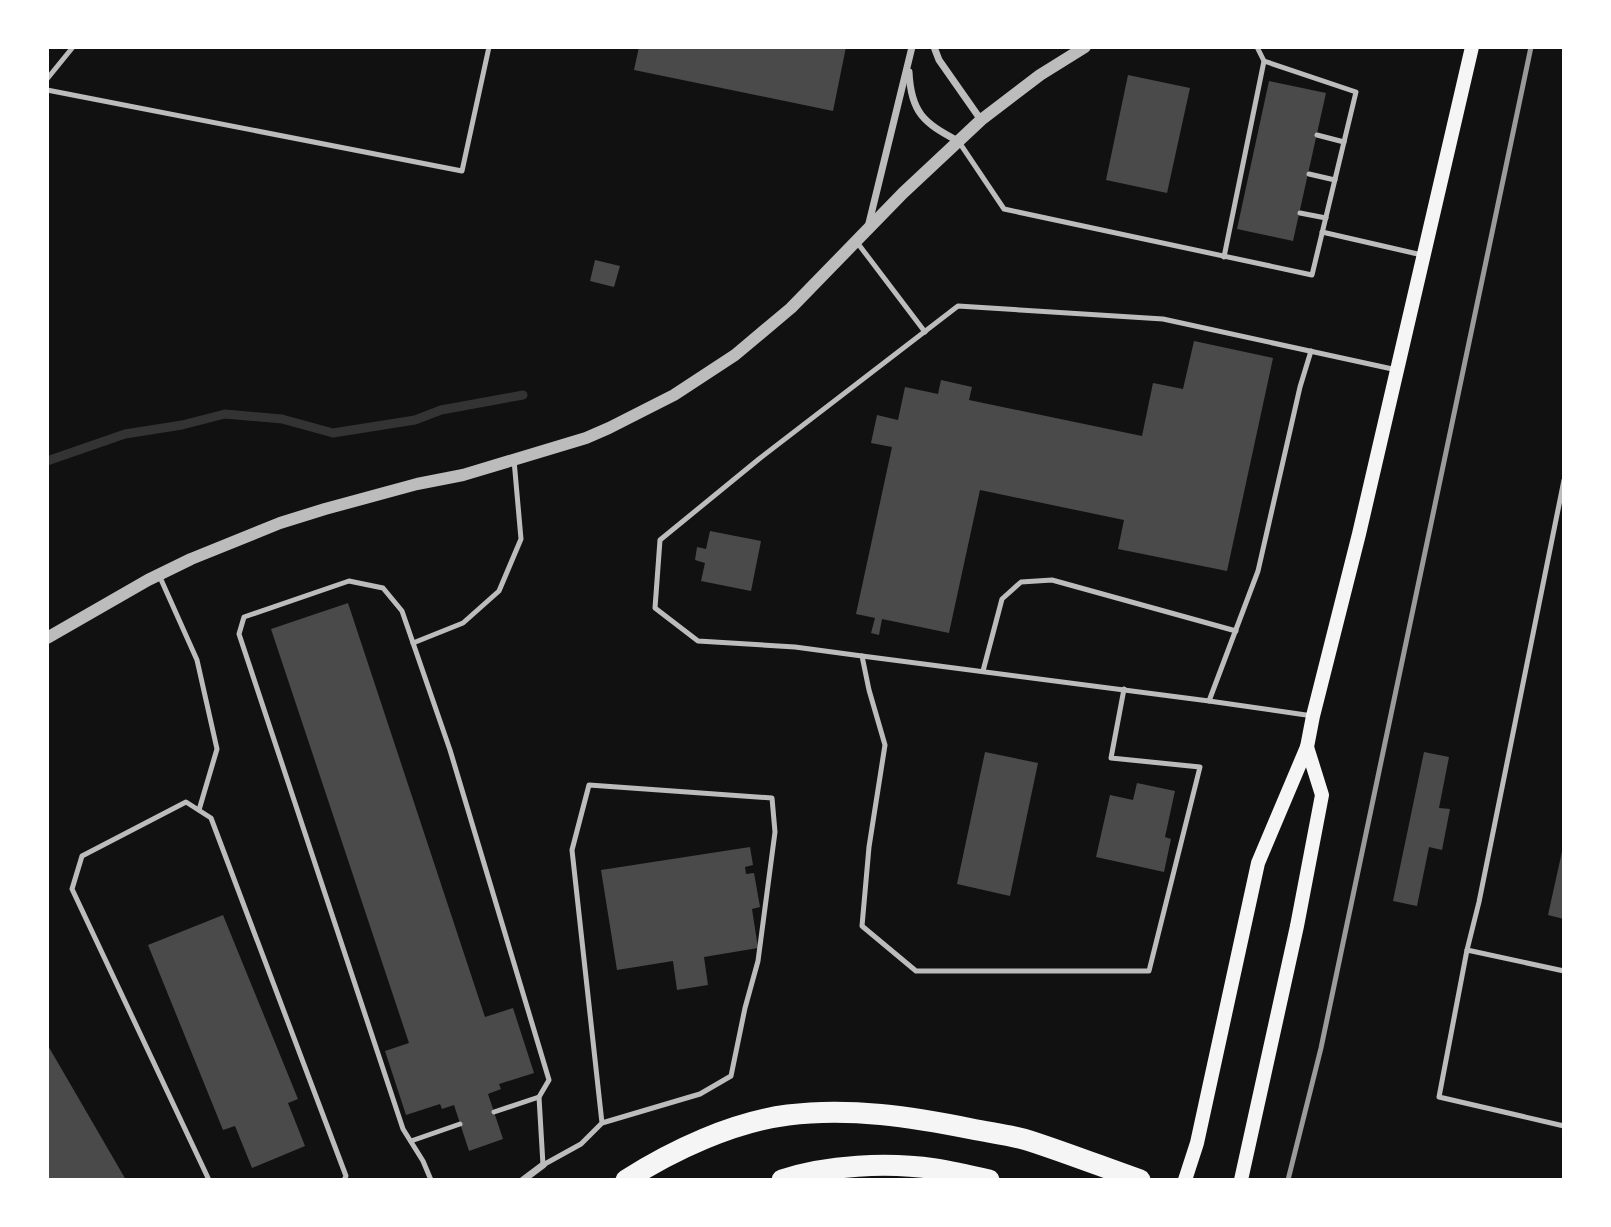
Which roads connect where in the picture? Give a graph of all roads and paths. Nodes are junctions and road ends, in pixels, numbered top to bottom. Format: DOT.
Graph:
graph roads {
  1 [pos="73,47"];
  2 [pos="489,47"];
  3 [pos="913,47"];
  4 [pos="933,47"];
  5 [pos="1085,47"];
  6 [pos="1257,47"];
  7 [pos="1472,47"];
  8 [pos="1264,61"];
  9 [pos="47,79"];
  10 [pos="47,90"];
  11 [pos="1252,119"];
  12 [pos="981,120"];
  13 [pos="1260,121"];
  14 [pos="1317,135"];
  15 [pos="958,141"];
  16 [pos="1344,142"];
  17 [pos="1244,157"];
  18 [pos="1252,159"];
  19 [pos="1308,174"];
  20 [pos="1335,180"];
  21 [pos="1300,213"];
  22 [pos="1326,218"];
  23 [pos="867,230"];
  24 [pos="1322,232"];
  25 [pos="856,241"];
  26 [pos="1423,255"];
  27 [pos="1224,257"];
  28 [pos="925,332"];
  29 [pos="1311,351"];
  30 [pos="1397,370"];
  31 [pos="514,460"];
  32 [pos="1564,480"];
  33 [pos="159,575"];
  34 [pos="1236,631"];
  35 [pos="47,638"];
  36 [pos="413,643"];
  37 [pos="862,656"];
  38 [pos="983,671"];
  39 [pos="1124,689"];
  40 [pos="1209,701"];
  41 [pos="1312,716"];
  42 [pos="1307,747"];
  43 [pos="199,810"];
  44 [pos="1467,950"];
  45 [pos="1564,971"];
  46 [pos="539,1097"];
  47 [pos="494,1112"];
  48 [pos="602,1123"];
  49 [pos="460,1124"];
  50 [pos="1564,1126"];
  51 [pos="411,1141"];
  52 [pos="543,1165"];
  53 [pos="209,1180"];
  54 [pos="344,1180"];
  55 [pos="431,1180"];
  56 [pos="523,1180"];
  57 [pos="626,1180"];
  58 [pos="782,1180"];
  59 [pos="989,1180"];
  60 [pos="1140,1180"];
  61 [pos="1185,1180"];
  62 [pos="1241,1180"];
  1 -- 9 [label="lane"];
  2 -- 10 [label="lane"];
  3 -- 15 [label="street"];
  3 -- 23 [label="street"];
  4 -- 12 [label="street"];
  5 -- 12 [label="street"];
  6 -- 8 [label="lane"];
  7 -- 26 [label="main road"];
  8 -- 11 [label="lane"];
  8 -- 16 [label="lane"];
  11 -- 13 [label="lane"];
  11 -- 17 [label="lane"];
  12 -- 15 [label="street"];
  14 -- 16 [label="lane"];
  15 -- 23 [label="street"];
  15 -- 27 [label="lane"];
  16 -- 20 [label="lane"];
  17 -- 18 [label="lane"];
  17 -- 27 [label="lane"];
  19 -- 20 [label="lane"];
  20 -- 22 [label="lane"];
  21 -- 22 [label="lane"];
  22 -- 24 [label="lane"];
  23 -- 25 [label="street"];
  24 -- 26 [label="lane"];
  24 -- 27 [label="lane"];
  25 -- 28 [label="lane"];
  25 -- 31 [label="street"];
  26 -- 30 [label="main road"];
  28 -- 29 [label="lane"];
  28 -- 37 [label="lane"];
  29 -- 30 [label="lane"];
  29 -- 34 [label="lane"];
  30 -- 41 [label="main road"];
  31 -- 33 [label="street"];
  31 -- 36 [label="lane"];
  32 -- 44 [label="lane"];
  33 -- 35 [label="street"];
  33 -- 43 [label="lane"];
  34 -- 38 [label="lane"];
  34 -- 40 [label="lane"];
  36 -- 46 [label="lane"];
  36 -- 51 [label="lane"];
  37 -- 38 [label="lane"];
  37 -- 39 [label="lane"];
  38 -- 39 [label="lane"];
  39 -- 40 [label="lane"];
  40 -- 41 [label="lane"];
  41 -- 42 [label="main road"];
  42 -- 61 [label="main road"];
  42 -- 62 [label="main road"];
  43 -- 53 [label="lane"];
  43 -- 54 [label="lane"];
  44 -- 45 [label="lane"];
  44 -- 50 [label="lane"];
  46 -- 47 [label="lane"];
  46 -- 52 [label="lane"];
  48 -- 48 [label="lane"];
  48 -- 52 [label="lane"];
  49 -- 51 [label="lane"];
  51 -- 55 [label="lane"];
  52 -- 56 [label="street"];
  57 -- 60 [label="highway"];
  58 -- 59 [label="highway"];
}
